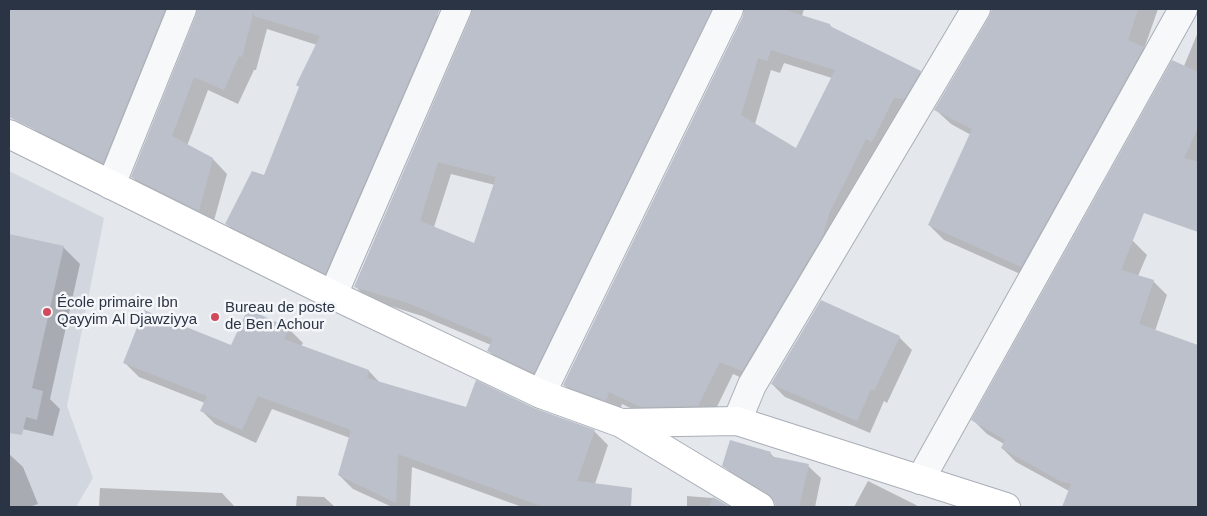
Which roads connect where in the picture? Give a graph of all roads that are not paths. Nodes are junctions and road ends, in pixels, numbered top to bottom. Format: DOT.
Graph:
graph roads {
  1 [pos="182,9"];
  2 [pos="457,9"];
  3 [pos="729,9"];
  4 [pos="976,9"];
  5 [pos="1183,9"];
  6 [pos="9,134"];
  7 [pos="111,185"];
  8 [pos="333,295"];
  9 [pos="541,394"];
  10 [pos="736,421"];
  11 [pos="621,423"];
  12 [pos="920,480"];
  13 [pos="760,507"];
  14 [pos="1006,507"];
  1 -- 7 [label="street"];
  2 -- 8 [label="street"];
  3 -- 9 [label="street"];
  4 -- 10 [label="street"];
  5 -- 12 [label="street"];
  6 -- 7 [label="street"];
  7 -- 8 [label="street"];
  8 -- 9 [label="street"];
  9 -- 11 [label="street"];
  10 -- 11 [label="street"];
  10 -- 12 [label="street"];
  11 -- 13 [label="street"];
  12 -- 14 [label="street"];
}
